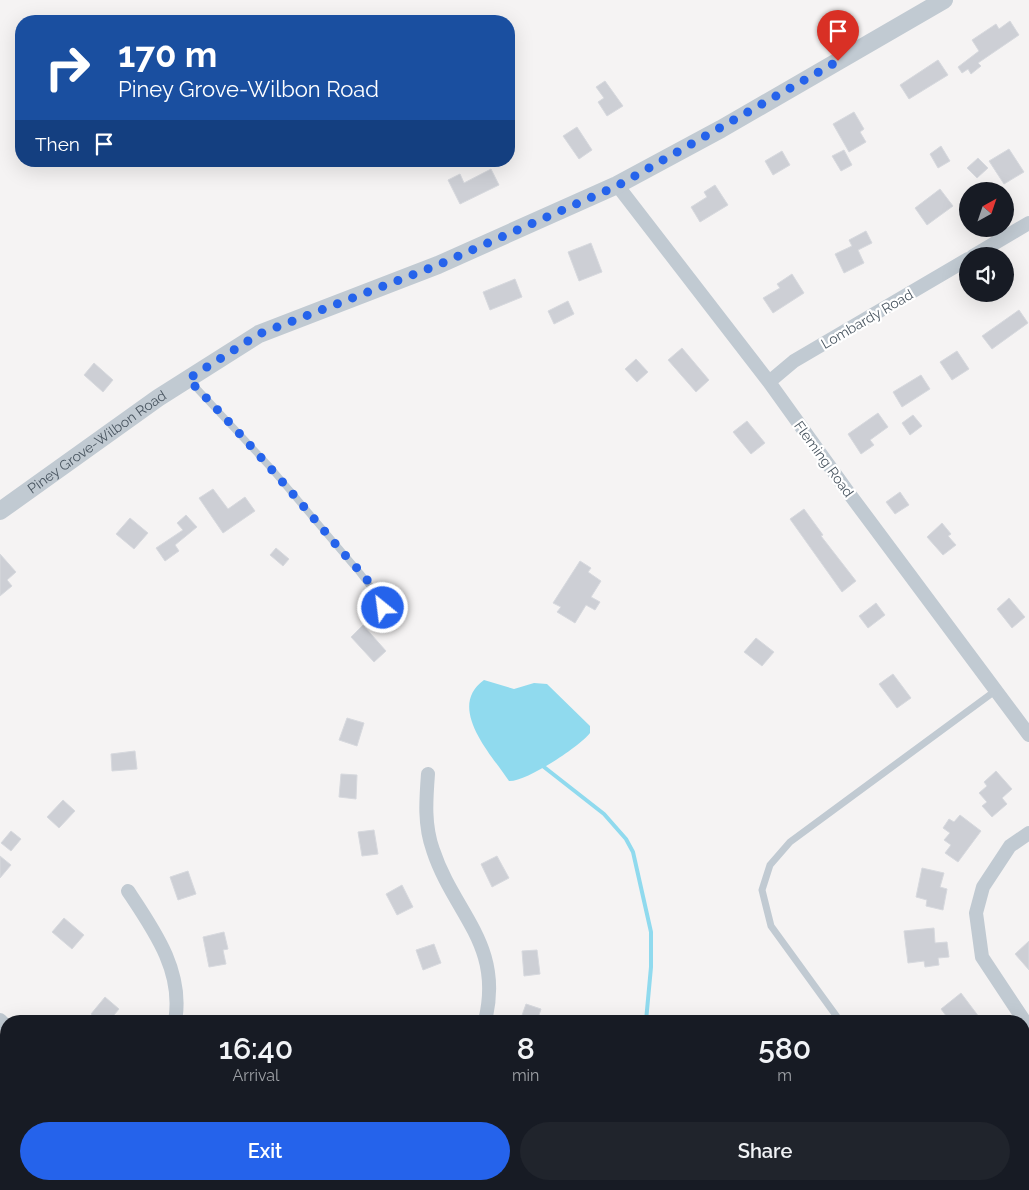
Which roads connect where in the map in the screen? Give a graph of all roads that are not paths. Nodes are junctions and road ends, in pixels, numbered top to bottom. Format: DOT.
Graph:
graph roads {
  1 [pos="944,0"];
  2 [pos="617,186"];
  3 [pos="1029,223"];
  4 [pos="988,247"];
  5 [pos="959,264"];
  6 [pos="188,379"];
  7 [pos="768,382"];
  8 [pos="0,511"];
  9 [pos="381,615"];
  10 [pos="996,691"];
  11 [pos="1029,735"];
  12 [pos="428,774"];
  13 [pos="1029,833"];
  14 [pos="128,891"];
  15 [pos="176,1015"];
  16 [pos="486,1015"];
  17 [pos="836,1015"];
  18 [pos="1021,1015"];
  1 -- 2 [label="street, Piney Grove-Wilbon Road"];
  2 -- 6 [label="street, Piney Grove-Wilbon Road"];
  2 -- 7 [label="street, Fleming Road"];
  3 -- 4 [label="street"];
  5 -- 7 [label="street, Lombardy Road"];
  6 -- 8 [label="street, Piney Grove-Wilbon Road"];
  6 -- 9 [label="lane"];
  7 -- 10 [label="street, Fleming Road"];
  10 -- 11 [label="street, Fleming Road"];
  10 -- 17 [label="lane"];
  12 -- 16 [label="street"];
  13 -- 18 [label="street"];
  14 -- 15 [label="street"];
}
